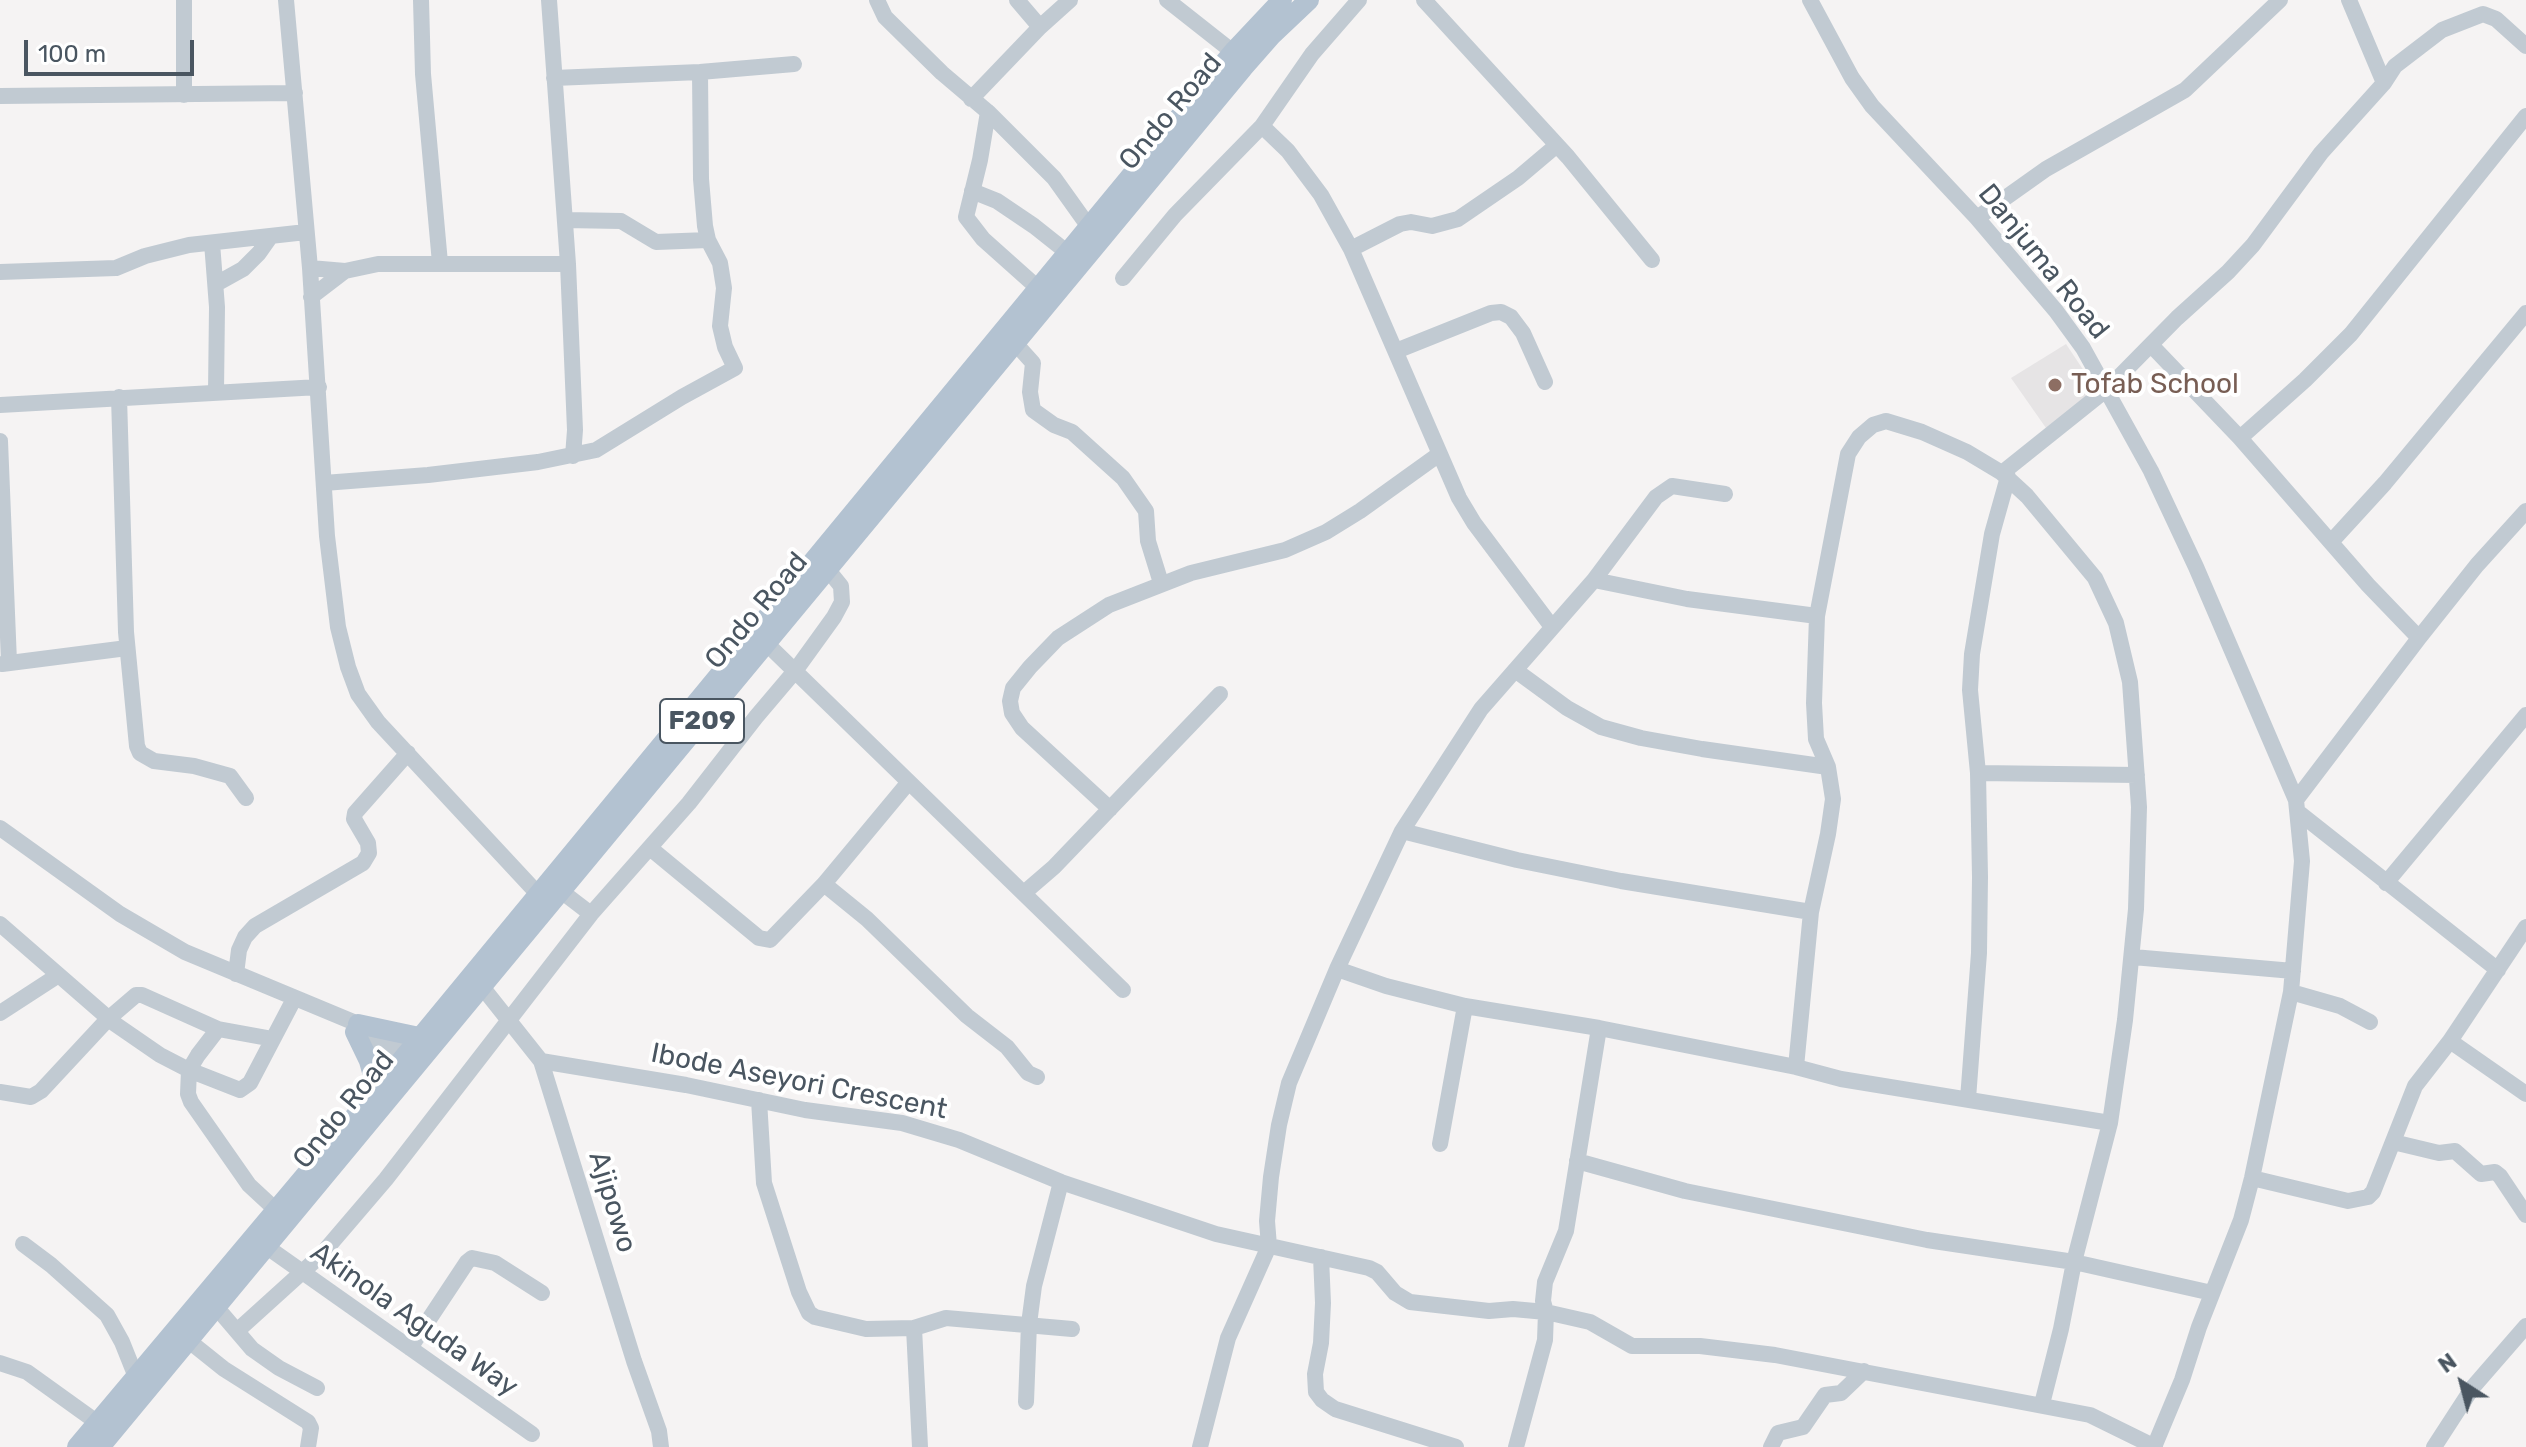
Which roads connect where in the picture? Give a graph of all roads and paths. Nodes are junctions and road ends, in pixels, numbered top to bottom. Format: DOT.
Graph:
graph roads {
  1 [pos="184,0"];
  2 [pos="286,0"];
  3 [pos="421,0"];
  4 [pos="549,0"];
  5 [pos="877,0"];
  6 [pos="1017,0"];
  7 [pos="1070,0"];
  8 [pos="1167,0"];
  9 [pos="1282,0"];
  10 [pos="1309,0"];
  11 [pos="1359,0"];
  12 [pos="1424,0"];
  13 [pos="1810,0"];
  14 [pos="2280,0"];
  15 [pos="2349,0"];
  16 [pos="1040,27"];
  17 [pos="2526,46"];
  18 [pos="1233,52"];
  19 [pos="794,64"];
  20 [pos="700,72"];
  21 [pos="554,78"];
  22 [pos="2384,83"];
  23 [pos="295,93"];
  24 [pos="184,95"];
  25 [pos="0,96"];
  26 [pos="971,99"];
  27 [pos="988,112"];
  28 [pos="2526,116"];
  29 [pos="1262,126"];
  30 [pos="1557,145"];
  31 [pos="972,191"];
  32 [pos="1977,218"];
  33 [pos="565,220"];
  34 [pos="1089,227"];
  35 [pos="306,232"];
  36 [pos="271,236"];
  37 [pos="708,240"];
  38 [pos="212,243"];
  39 [pos="1351,249"];
  40 [pos="1068,253"];
  41 [pos="1652,260"];
  42 [pos="440,263"];
  43 [pos="568,264"];
  44 [pos="310,268"];
  45 [pos="345,271"];
  46 [pos="0,272"];
  47 [pos="1123,278"];
  48 [pos="216,284"];
  49 [pos="1039,289"];
  50 [pos="311,297"];
  51 [pos="2526,313"];
  52 [pos="1015,343"];
  53 [pos="2152,346"];
  54 [pos="1396,351"];
  55 [pos="1545,382"];
  56 [pos="319,387"];
  57 [pos="2107,389"];
  58 [pos="216,392"];
  59 [pos="119,397"];
  60 [pos="0,405"];
  61 [pos="2240,438"];
  62 [pos="0,441"];
  63 [pos="920,445"];
  64 [pos="1438,455"];
  65 [pos="573,456"];
  66 [pos="2005,475"];
  67 [pos="324,483"];
  68 [pos="1725,494"];
  69 [pos="2526,511"];
  70 [pos="2331,542"];
  71 [pos="828,570"];
  72 [pos="1594,580"];
  73 [pos="1161,583"];
  74 [pos="1817,616"];
  75 [pos="1552,627"];
  76 [pos="2419,638"];
  77 [pos="767,644"];
  78 [pos="127,648"];
  79 [pos="4,663"];
  80 [pos="1515,670"];
  81 [pos="795,671"];
  82 [pos="1220,694"];
  83 [pos="2526,715"];
  84 [pos="408,753"];
  85 [pos="1828,767"];
  86 [pos="1978,773"];
  87 [pos="2137,775"];
  88 [pos="908,783"];
  89 [pos="246,798"];
  90 [pos="2297,806"];
  91 [pos="1415,808"];
  92 [pos="1110,809"];
  93 [pos="0,828"];
  94 [pos="1402,831"];
  95 [pos="1435,838"];
  96 [pos="650,848"];
  97 [pos="2386,883"];
  98 [pos="824,884"];
  99 [pos="561,891"];
  100 [pos="1025,892"];
  101 [pos="538,894"];
  102 [pos="1811,912"];
  103 [pos="591,914"];
  104 [pos="0,924"];
  105 [pos="2526,927"];
  106 [pos="2133,957"];
  107 [pos="1337,969"];
  108 [pos="2498,970"];
  109 [pos="2293,971"];
  110 [pos="236,974"];
  111 [pos="57,976"];
  112 [pos="483,988"];
  113 [pos="1123,990"];
  114 [pos="2291,992"];
  115 [pos="294,999"];
  116 [pos="1465,1006"];
  117 [pos="0,1013"];
  118 [pos="108,1019"];
  119 [pos="509,1021"];
  120 [pos="2370,1022"];
  121 [pos="352,1026"];
  122 [pos="1599,1028"];
  123 [pos="218,1029"];
  124 [pos="419,1037"];
  125 [pos="273,1039"];
  126 [pos="2450,1041"];
  127 [pos="541,1061"];
  128 [pos="406,1065"];
  129 [pos="1796,1067"];
  130 [pos="189,1070"];
  131 [pos="1037,1077"];
  132 [pos="377,1090"];
  133 [pos="0,1092"];
  134 [pos="2526,1094"];
  135 [pos="1968,1099"];
  136 [pos="759,1100"];
  137 [pos="2110,1123"];
  138 [pos="2393,1142"];
  139 [pos="1440,1144"];
  140 [pos="1577,1161"];
  141 [pos="2252,1178"];
  142 [pos="1061,1182"];
  143 [pos="276,1210"];
  144 [pos="2526,1215"];
  145 [pos="23,1244"];
  146 [pos="1269,1246"];
  147 [pos="267,1247"];
  148 [pos="1321,1257"];
  149 [pos="2074,1262"];
  150 [pos="302,1274"];
  151 [pos="542,1293"];
  152 [pos="2212,1293"];
  153 [pos="217,1308"];
  154 [pos="1546,1312"];
  155 [pos="1029,1324"];
  156 [pos="2526,1326"];
  157 [pos="914,1328"];
  158 [pos="1072,1329"];
  159 [pos="237,1331"];
  160 [pos="182,1336"];
  161 [pos="410,1348"];
  162 [pos="0,1363"];
  163 [pos="1864,1371"];
  164 [pos="136,1377"];
  165 [pos="317,1388"];
  166 [pos="1026,1402"];
  167 [pos="2042,1404"];
  168 [pos="98,1423"];
  169 [pos="532,1434"];
  170 [pos="77,1447"];
  171 [pos="100,1447"];
  172 [pos="308,1447"];
  173 [pos="661,1447"];
  174 [pos="920,1447"];
  175 [pos="1200,1447"];
  176 [pos="1456,1447"];
  177 [pos="1516,1447"];
  178 [pos="1771,1447"];
  179 [pos="2154,1447"];
  180 [pos="2434,1447"];
  1 -- 24 [label="street"];
  2 -- 23 [label="street"];
  3 -- 42 [label="street"];
  4 -- 21 [label="street"];
  5 -- 26 [label="street"];
  6 -- 16 [label="street"];
  7 -- 16 [label="street"];
  8 -- 18 [label="street"];
  9 -- 18 [label="main road, Ondo Road / F209"];
  10 -- 52 [label="main road, Ondo Road / F209"];
  11 -- 29 [label="street"];
  12 -- 30 [label="street"];
  13 -- 32 [label="street, Danjuma Road"];
  14 -- 32 [label="street"];
  15 -- 22 [label="street"];
  16 -- 26 [label="street"];
  17 -- 22 [label="street"];
  18 -- 34 [label="main road, Ondo Road / F209"];
  19 -- 20 [label="street"];
  20 -- 21 [label="street"];
  20 -- 37 [label="street"];
  21 -- 33 [label="street"];
  22 -- 53 [label="street"];
  23 -- 24 [label="street"];
  23 -- 35 [label="street"];
  24 -- 25 [label="street"];
  26 -- 27 [label="street"];
  27 -- 31 [label="street"];
  27 -- 34 [label="street"];
  28 -- 61 [label="street"];
  29 -- 39 [label="street"];
  29 -- 47 [label="street"];
  30 -- 39 [label="street"];
  30 -- 41 [label="street"];
  31 -- 40 [label="street"];
  31 -- 49 [label="street"];
  32 -- 57 [label="street, Danjuma Road"];
  33 -- 37 [label="street"];
  33 -- 43 [label="street"];
  34 -- 40 [label="main road, Ondo Road / F209"];
  35 -- 36 [label="street"];
  35 -- 44 [label="street"];
  36 -- 38 [label="street"];
  36 -- 48 [label="street"];
  37 -- 65 [label="street"];
  38 -- 46 [label="street"];
  38 -- 48 [label="street"];
  39 -- 54 [label="street"];
  40 -- 49 [label="main road, Ondo Road / F209"];
  42 -- 43 [label="street"];
  42 -- 45 [label="street"];
  43 -- 65 [label="street"];
  44 -- 45 [label="street"];
  44 -- 50 [label="street"];
  45 -- 50 [label="street"];
  48 -- 58 [label="street"];
  49 -- 63 [label="main road, Ondo Road / F209"];
  50 -- 56 [label="street"];
  51 -- 70 [label="street"];
  52 -- 63 [label="main road, Ondo Road / F209"];
  52 -- 73 [label="street"];
  53 -- 57 [label="street"];
  53 -- 61 [label="street"];
  54 -- 55 [label="street"];
  54 -- 64 [label="street"];
  56 -- 58 [label="street"];
  56 -- 67 [label="street"];
  57 -- 66 [label="street"];
  57 -- 90 [label="street, Danjuma Road"];
  58 -- 59 [label="street"];
  59 -- 60 [label="street"];
  59 -- 78 [label="street"];
  61 -- 70 [label="street"];
  62 -- 79 [label="street"];
  63 -- 71 [label="main road, Ondo Road / F209"];
  63 -- 101 [label="main road, Ondo Road / F209"];
  64 -- 73 [label="street"];
  64 -- 75 [label="street"];
  65 -- 67 [label="street"];
  66 -- 74 [label="street"];
  66 -- 86 [label="street"];
  66 -- 87 [label="street"];
  67 -- 84 [label="street"];
  68 -- 72 [label="street"];
  69 -- 76 [label="street"];
  70 -- 76 [label="street"];
  71 -- 77 [label="main road, Ondo Road / F209"];
  71 -- 81 [label="street"];
  72 -- 74 [label="street"];
  72 -- 75 [label="street"];
  73 -- 92 [label="street"];
  74 -- 85 [label="street"];
  75 -- 80 [label="street"];
  76 -- 90 [label="street"];
  77 -- 81 [label="street"];
  77 -- 99 [label="main road, Ondo Road / F209"];
  78 -- 79 [label="street"];
  78 -- 89 [label="street"];
  80 -- 85 [label="street"];
  80 -- 91 [label="street"];
  81 -- 88 [label="street"];
  81 -- 96 [label="street"];
  82 -- 92 [label="street"];
  83 -- 97 [label="street"];
  84 -- 101 [label="street"];
  84 -- 110 [label="street"];
  85 -- 102 [label="street"];
  86 -- 87 [label="street"];
  86 -- 135 [label="street"];
  87 -- 106 [label="street"];
  88 -- 98 [label="street"];
  88 -- 100 [label="street"];
  90 -- 97 [label="street"];
  90 -- 109 [label="street"];
  91 -- 94 [label="street"];
  91 -- 95 [label="street"];
  92 -- 100 [label="street"];
  93 -- 110 [label="street"];
  94 -- 95 [label="street"];
  94 -- 107 [label="street"];
  95 -- 102 [label="street"];
  96 -- 98 [label="street"];
  96 -- 103 [label="street"];
  97 -- 108 [label="street"];
  98 -- 131 [label="street"];
  99 -- 103 [label="street"];
  99 -- 112 [label="main road, Ondo Road / F209"];
  100 -- 113 [label="street"];
  101 -- 124 [label="main road, Ondo Road / F209"];
  102 -- 129 [label="street"];
  103 -- 119 [label="street"];
  104 -- 111 [label="street"];
  105 -- 108 [label="street"];
  106 -- 109 [label="street"];
  106 -- 137 [label="street"];
  107 -- 116 [label="street"];
  107 -- 146 [label="street"];
  108 -- 126 [label="street"];
  109 -- 114 [label="street"];
  110 -- 115 [label="street"];
  111 -- 117 [label="street"];
  111 -- 118 [label="street"];
  112 -- 119 [label="street, Ajipowo"];
  112 -- 128 [label="main road, Ondo Road / F209"];
  114 -- 120 [label="street"];
  114 -- 141 [label="street"];
  115 -- 121 [label="street"];
  115 -- 125 [label="street"];
  116 -- 122 [label="street"];
  116 -- 139 [label="street"];
  118 -- 123 [label="street"];
  118 -- 130 [label="street"];
  118 -- 133 [label="street"];
  119 -- 127 [label="street, Ajipowo"];
  119 -- 150 [label="street"];
  121 -- 124 [label="main road"];
  121 -- 128 [label="street"];
  121 -- 132 [label="main road"];
  122 -- 129 [label="street"];
  122 -- 140 [label="street"];
  123 -- 125 [label="street"];
  123 -- 130 [label="street"];
  124 -- 128 [label="main road, Ondo Road / F209"];
  125 -- 130 [label="street"];
  126 -- 134 [label="street"];
  126 -- 138 [label="street"];
  127 -- 136 [label="street, Ibode Aseyori Crescent"];
  127 -- 173 [label="street, Ajipowo"];
  128 -- 132 [label="main road, Ondo Road / F209"];
  128 -- 147 [label="main road, Ondo Road / F209"];
  129 -- 135 [label="street"];
  130 -- 143 [label="street"];
  132 -- 143 [label="main road, Ondo Road / F209"];
  135 -- 137 [label="street"];
  136 -- 142 [label="street, Ibode Aseyori Crescent"];
  136 -- 157 [label="street"];
  137 -- 149 [label="street"];
  138 -- 141 [label="street"];
  138 -- 144 [label="street"];
  140 -- 149 [label="street"];
  140 -- 154 [label="street"];
  141 -- 152 [label="street"];
  142 -- 146 [label="street, Ibode Aseyori Crescent"];
  142 -- 155 [label="street"];
  143 -- 160 [label="main road, Ondo Road / F209"];
  145 -- 164 [label="street"];
  146 -- 148 [label="street, Ibode Aseyori Crescent"];
  146 -- 175 [label="street"];
  147 -- 150 [label="street, Akinola Aguda Way"];
  147 -- 153 [label="main road, Ondo Road / F209"];
  148 -- 154 [label="street, Ibode Aseyori Crescent"];
  148 -- 176 [label="street"];
  149 -- 152 [label="street"];
  149 -- 167 [label="street"];
  150 -- 159 [label="street"];
  150 -- 161 [label="street, Akinola Aguda Way"];
  151 -- 161 [label="street"];
  152 -- 179 [label="street"];
  153 -- 159 [label="street"];
  153 -- 160 [label="main road, Ondo Road / F209"];
  154 -- 163 [label="street, Ibode Aseyori Crescent"];
  154 -- 177 [label="street"];
  155 -- 157 [label="street"];
  155 -- 158 [label="street"];
  155 -- 166 [label="street"];
  156 -- 180 [label="street"];
  157 -- 174 [label="street"];
  159 -- 165 [label="street"];
  160 -- 164 [label="main road, Ondo Road / F209"];
  160 -- 171 [label="main road, Ondo Road / F209"];
  160 -- 172 [label="street"];
  161 -- 169 [label="street, Akinola Aguda Way"];
  162 -- 168 [label="street"];
  163 -- 167 [label="street, Ibode Aseyori Crescent"];
  163 -- 178 [label="street"];
  164 -- 168 [label="main road, Ondo Road / F209"];
  167 -- 179 [label="street, Ibode Aseyori Crescent"];
  168 -- 170 [label="main road, Ondo Road / F209"];
}
